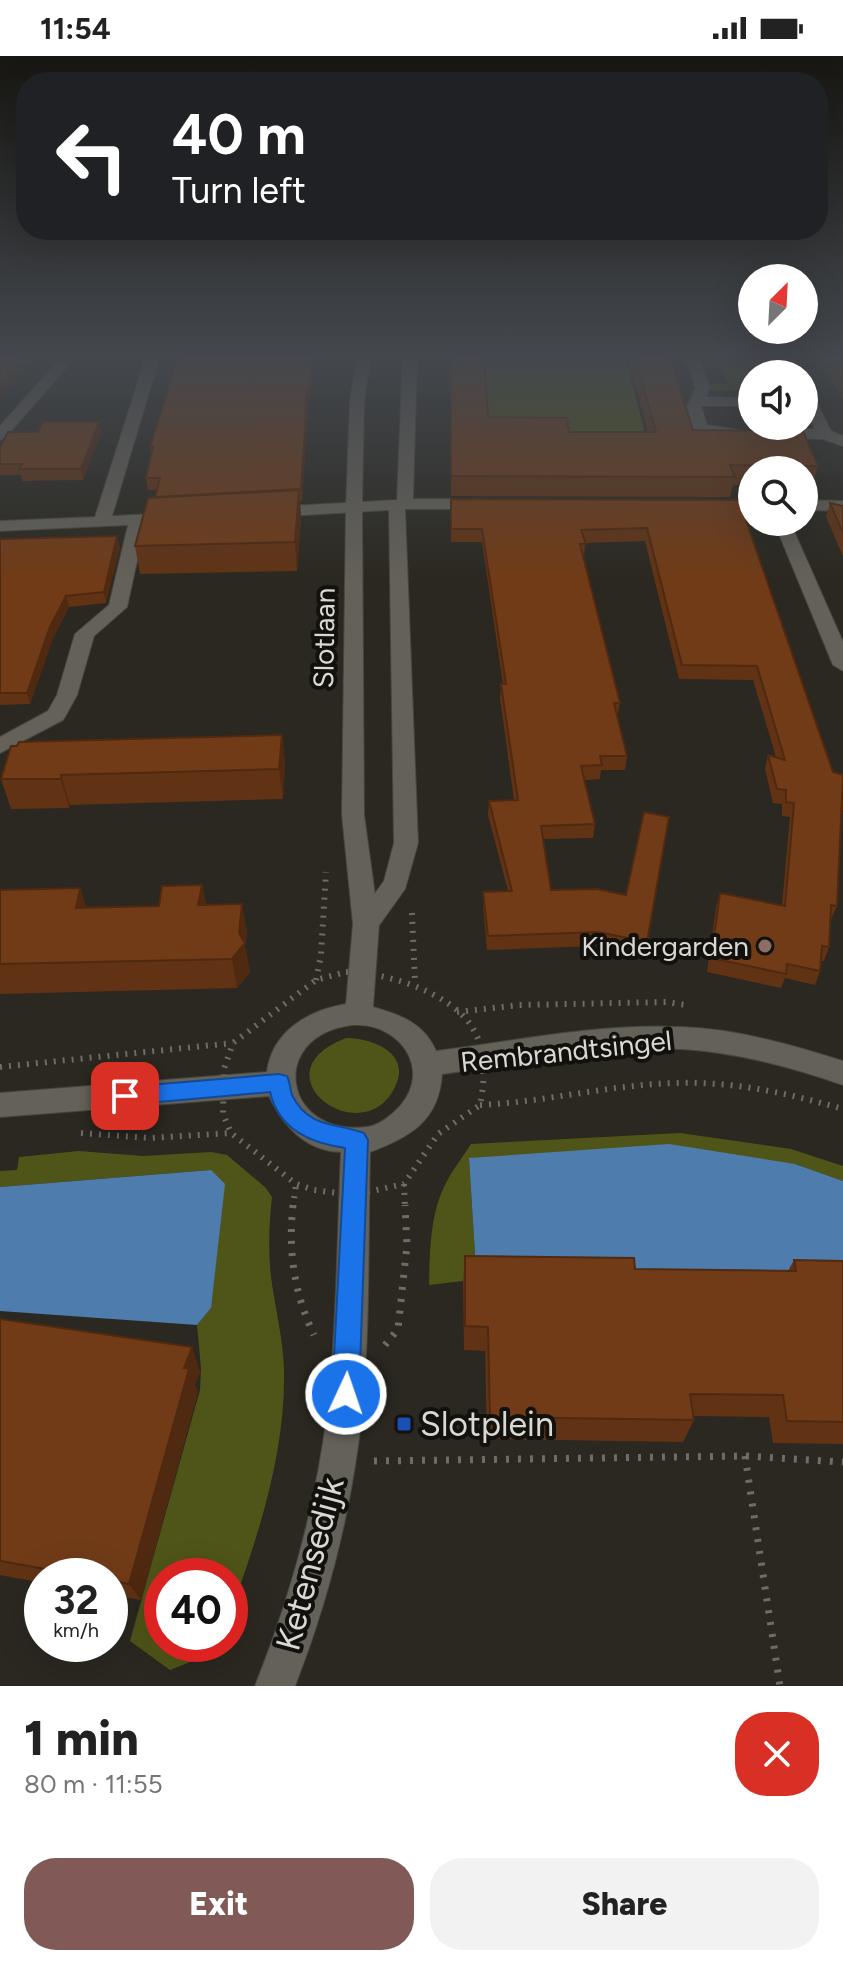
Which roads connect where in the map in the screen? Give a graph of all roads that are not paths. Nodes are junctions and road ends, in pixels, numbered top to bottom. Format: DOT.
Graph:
graph roads {
  1 [pos="131,429"];
  2 [pos="356,429"];
  3 [pos="405,429"];
  4 [pos="702,429"];
  5 [pos="822,429"];
  6 [pos="825,434"];
  7 [pos="843,441"];
  8 [pos="500,504"];
  9 [pos="401,505"];
  10 [pos="689,505"];
  11 [pos="738,505"];
  12 [pos="818,505"];
  13 [pos="843,506"];
  14 [pos="354,507"];
  15 [pos="258,513"];
  16 [pos="198,517"];
  17 [pos="137,521"];
  18 [pos="102,522"];
  19 [pos="0,526"];
  20 [pos="788,536"];
  21 [pos="843,665"];
  22 [pos="0,746"];
  23 [pos="366,924"];
  24 [pos="359,1014"];
  25 [pos="429,1064"];
  26 [pos="843,1073"];
  27 [pos="279,1083"];
  28 [pos="0,1105"];
  29 [pos="356,1140"];
  30 [pos="275,1686"];
  1 -- 18 [label="street"];
  2 -- 14 [label="street, Slotlaan"];
  3 -- 9 [label="street"];
  4 -- 6 [label="street"];
  5 -- 6 [label="street"];
  6 -- 7 [label="street"];
  8 -- 9 [label="street"];
  9 -- 14 [label="street"];
  9 -- 23 [label="street"];
  10 -- 11 [label="street"];
  12 -- 13 [label="street"];
  14 -- 15 [label="street"];
  14 -- 23 [label="street, Slotlaan"];
  16 -- 17 [label="street"];
  17 -- 18 [label="street"];
  17 -- 22 [label="street"];
  18 -- 19 [label="street"];
  20 -- 21 [label="street"];
  23 -- 24 [label="street, Slotlaan"];
  24 -- 25 [label="street"];
  24 -- 27 [label="street"];
  25 -- 26 [label="street, Rembrandtsingel"];
  25 -- 29 [label="street"];
  27 -- 28 [label="street"];
  27 -- 29 [label="street"];
  29 -- 30 [label="street, Ketensedijk"];
}
